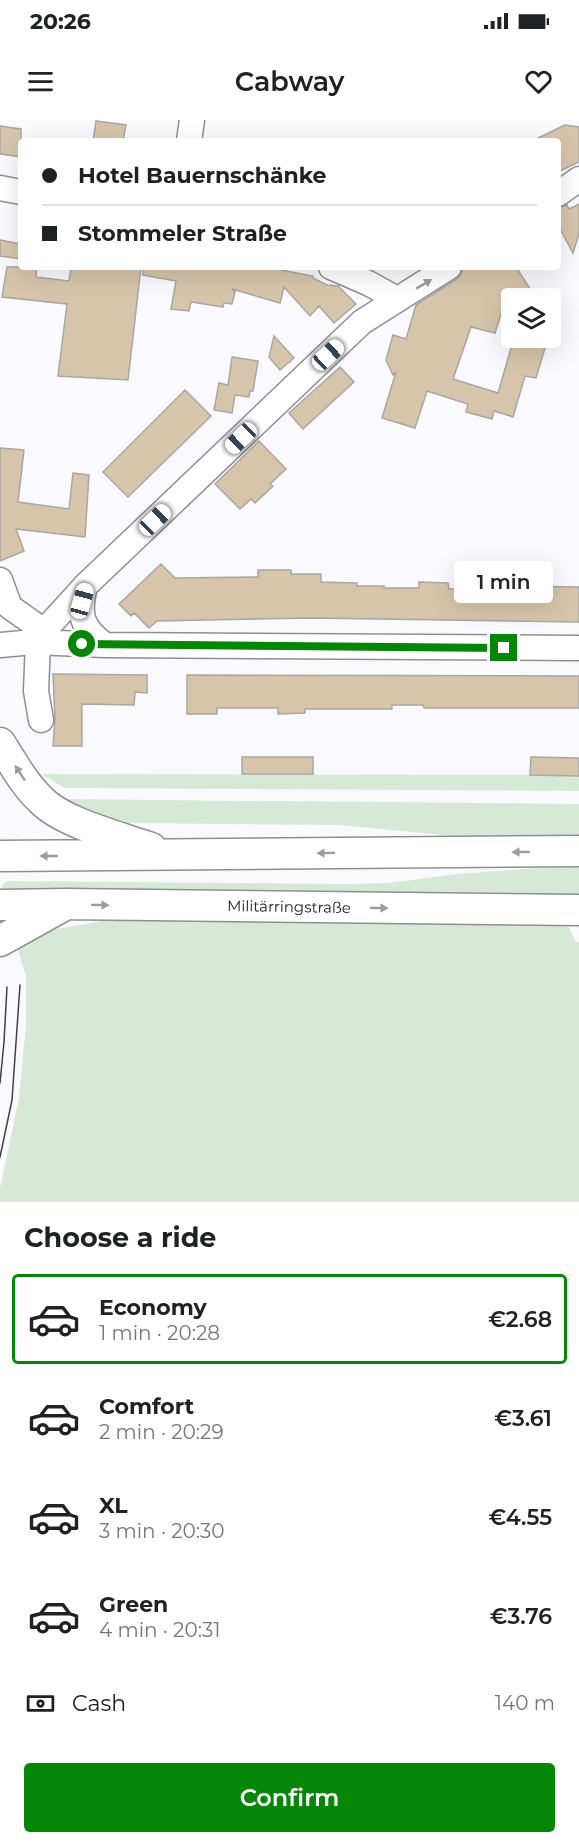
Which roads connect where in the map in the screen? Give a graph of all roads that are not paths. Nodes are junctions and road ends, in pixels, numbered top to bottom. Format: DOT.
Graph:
graph roads {
  1 [pos="192,120"];
  2 [pos="189,138"];
  3 [pos="579,179"];
  4 [pos="0,188"];
  5 [pos="18,191"];
  6 [pos="561,192"];
  7 [pos="338,270"];
  8 [pos="444,270"];
  9 [pos="397,299"];
  10 [pos="0,579"];
  11 [pos="86,586"];
  12 [pos="39,639"];
  13 [pos="0,645"];
  14 [pos="105,645"];
  15 [pos="579,648"];
  16 [pos="41,720"];
  17 [pos="0,743"];
  18 [pos="579,851"];
  19 [pos="170,855"];
  20 [pos="0,856"];
  21 [pos="66,904"];
  22 [pos="0,905"];
  23 [pos="579,910"];
  24 [pos="0,941"];
  1 -- 2 [label="street"];
  3 -- 6 [label="street"];
  4 -- 5 [label="street"];
  7 -- 9 [label="street"];
  9 -- 8 [label="street, one-way"];
  9 -- 11 [label="street"];
  10 -- 12 [label="street"];
  11 -- 12 [label="street"];
  11 -- 14 [label="street"];
  12 -- 13 [label="street"];
  12 -- 14 [label="street"];
  12 -- 16 [label="street"];
  14 -- 15 [label="street"];
  19 -- 17 [label="main road, one-way"];
  18 -- 19 [label="main road, one-way"];
  19 -- 20 [label="main road, one-way"];
  21 -- 22 [label="main road, Militärringstraße"];
  21 -- 23 [label="main road, Militärringstraße, one-way"];
  21 -- 24 [label="main road"];
}
